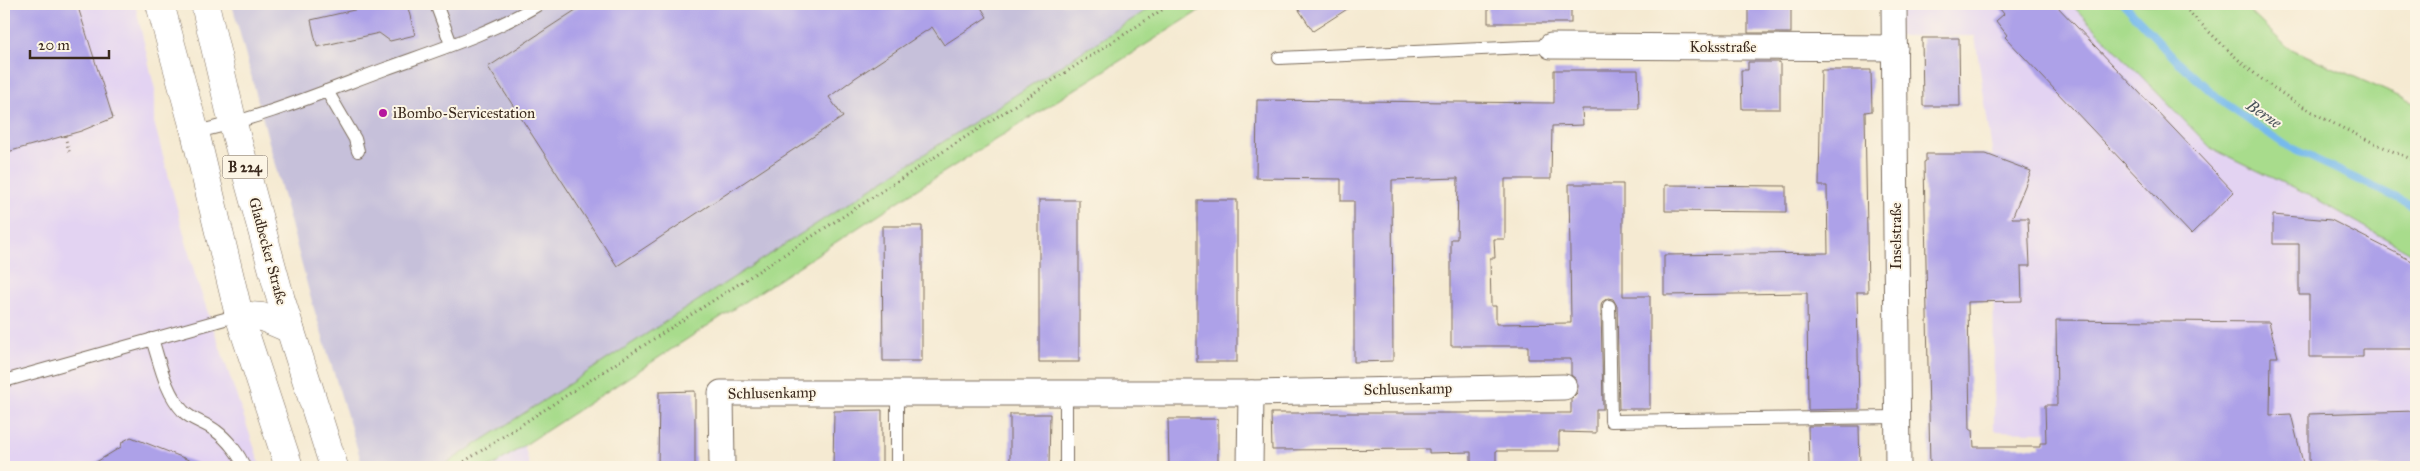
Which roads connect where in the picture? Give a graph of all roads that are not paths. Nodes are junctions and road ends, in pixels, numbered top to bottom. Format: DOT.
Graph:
graph roads {
  1 [pos="160,4"];
  2 [pos="205,4"];
  3 [pos="436,4"];
  4 [pos="539,4"];
  5 [pos="1894,4"];
  6 [pos="451,44"];
  7 [pos="1551,46"];
  8 [pos="1895,48"];
  9 [pos="1279,58"];
  10 [pos="326,91"];
  11 [pos="233,124"];
  12 [pos="195,132"];
  13 [pos="358,151"];
  14 [pos="1609,306"];
  15 [pos="239,315"];
  16 [pos="290,329"];
  17 [pos="152,339"];
  18 [pos="4,381"];
  19 [pos="1564,387"];
  20 [pos="1066,392"];
  21 [pos="897,393"];
  22 [pos="1251,393"];
  23 [pos="1898,417"];
  24 [pos="244,467"];
  25 [pos="289,467"];
  26 [pos="334,467"];
  27 [pos="722,467"];
  28 [pos="897,467"];
  29 [pos="1066,467"];
  30 [pos="1250,467"];
  31 [pos="1898,467"];
  1 -- 12 [label="main road, B 224"];
  2 -- 11 [label="main road, Gladbecker Straße / B 224"];
  3 -- 6 [label="lane"];
  4 -- 6 [label="lane"];
  5 -- 8 [label="street, Inselstraße"];
  6 -- 10 [label="lane"];
  7 -- 8 [label="street, Koksstraße"];
  7 -- 9 [label="lane"];
  8 -- 23 [label="street, Inselstraße"];
  10 -- 11 [label="lane"];
  10 -- 13 [label="lane"];
  11 -- 12 [label="lane"];
  11 -- 16 [label="main road, Gladbecker Straße / B 224"];
  12 -- 15 [label="main road, B 224"];
  14 -- 23 [label="lane"];
  15 -- 16 [label="main road"];
  15 -- 17 [label="lane"];
  15 -- 25 [label="main road, B 224"];
  16 -- 26 [label="main road, Gladbecker Straße / B 224"];
  17 -- 18 [label="lane"];
  17 -- 24 [label="lane"];
  19 -- 22 [label="street, Schlusenkamp"];
  20 -- 21 [label="street, Schlusenkamp"];
  20 -- 22 [label="street, Schlusenkamp"];
  20 -- 29 [label="lane"];
  21 -- 27 [label="street, Schlusenkamp"];
  21 -- 28 [label="lane"];
  22 -- 30 [label="street"];
  23 -- 31 [label="street, Inselstraße"];
}
